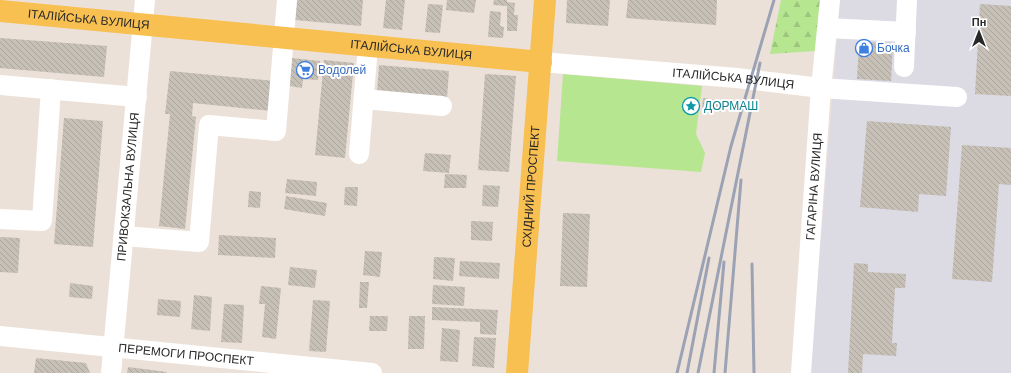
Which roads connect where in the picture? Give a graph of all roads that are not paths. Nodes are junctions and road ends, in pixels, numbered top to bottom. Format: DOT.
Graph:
graph roads {
  1 [pos="145,0"];
  2 [pos="287,0"];
  3 [pos="545,0"];
  4 [pos="830,0"];
  5 [pos="907,0"];
  6 [pos="0,11"];
  7 [pos="143,25"];
  8 [pos="828,28"];
  9 [pos="906,32"];
  10 [pos="284,38"];
  11 [pos="368,46"];
  12 [pos="541,62"];
  13 [pos="904,68"];
  14 [pos="0,85"];
  15 [pos="821,88"];
  16 [pos="51,89"];
  17 [pos="137,96"];
  18 [pos="957,96"];
  19 [pos="364,99"];
  20 [pos="442,106"];
  21 [pos="359,154"];
  22 [pos="0,219"];
  23 [pos="124,236"];
  24 [pos="0,336"];
  25 [pos="113,348"];
  26 [pos="111,373"];
  27 [pos="372,373"];
  28 [pos="517,373"];
  29 [pos="802,373"];
  1 -- 7 [label="street, ПРИВОКЗАЛЬНА ВУЛИЦЯ"];
  2 -- 10 [label="street"];
  3 -- 12 [label="main road, СХІДНИЙ ПРОСПЕКТ"];
  4 -- 8 [label="street, ГАГАРІНА ВУЛИЦЯ"];
  5 -- 9 [label="street"];
  6 -- 7 [label="main road, ІТАЛІЙСЬКА ВУЛИЦЯ"];
  7 -- 10 [label="main road, ІТАЛІЙСЬКА ВУЛИЦЯ"];
  7 -- 17 [label="street, ПРИВОКЗАЛЬНА ВУЛИЦЯ"];
  8 -- 9 [label="street"];
  8 -- 15 [label="street, ГАГАРІНА ВУЛИЦЯ"];
  9 -- 13 [label="street"];
  10 -- 11 [label="main road, ІТАЛІЙСЬКА ВУЛИЦЯ"];
  10 -- 23 [label="street"];
  11 -- 12 [label="main road, ІТАЛІЙСЬКА ВУЛИЦЯ"];
  11 -- 19 [label="street"];
  12 -- 15 [label="street, ІТАЛІЙСЬКА ВУЛИЦЯ"];
  12 -- 28 [label="main road, СХІДНИЙ ПРОСПЕКТ"];
  14 -- 16 [label="street"];
  15 -- 18 [label="street, ІТАЛІЙСЬКА ВУЛИЦЯ"];
  15 -- 29 [label="street, ГАГАРІНА ВУЛИЦЯ"];
  16 -- 17 [label="street"];
  16 -- 22 [label="street"];
  17 -- 23 [label="street, ПРИВОКЗАЛЬНА ВУЛИЦЯ"];
  19 -- 20 [label="street"];
  19 -- 21 [label="street"];
  23 -- 25 [label="street, ПРИВОКЗАЛЬНА ВУЛИЦЯ"];
  24 -- 25 [label="street, ПЕРЕМОГИ ПРОСПЕКТ"];
  25 -- 26 [label="street, ПРИВОКЗАЛЬНА ВУЛИЦЯ"];
  25 -- 27 [label="street, ПЕРЕМОГИ ПРОСПЕКТ"];
}
